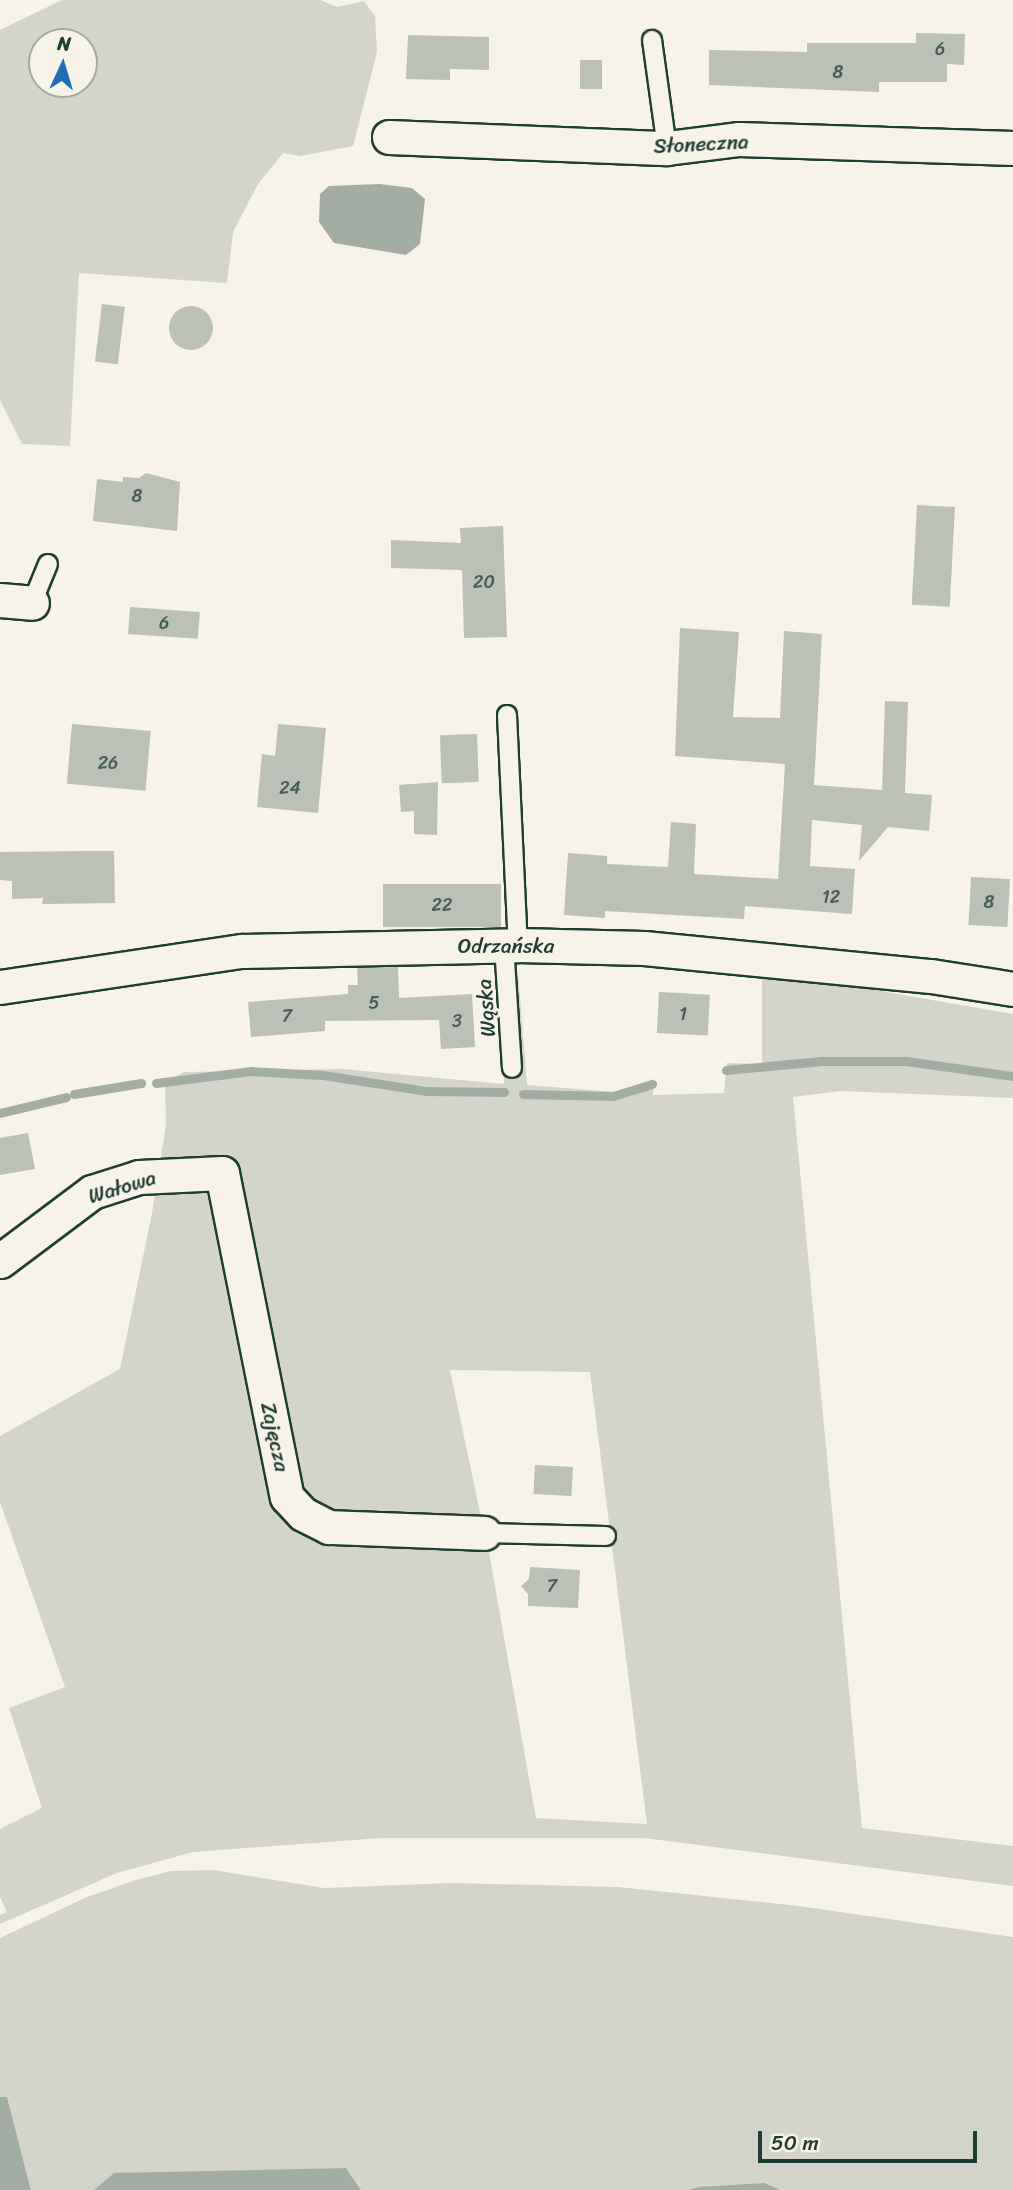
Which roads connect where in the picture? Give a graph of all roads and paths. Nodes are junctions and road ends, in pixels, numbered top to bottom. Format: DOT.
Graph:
graph roads {
  1 [pos="652,40"];
  2 [pos="389,137"];
  3 [pos="667,148"];
  4 [pos="1013,148"];
  5 [pos="48,564"];
  6 [pos="16,602"];
  7 [pos="507,715"];
  8 [pos="511,945"];
  9 [pos="0,987"];
  10 [pos="1013,989"];
  11 [pos="512,1068"];
  12 [pos="222,1173"];
  13 [pos="0,1261"];
  14 [pos="484,1533"];
  15 [pos="606,1536"];
  1 -- 3 [label="lane"];
  2 -- 3 [label="street, Słoneczna"];
  3 -- 4 [label="street, Słoneczna"];
  5 -- 6 [label="lane"];
  7 -- 8 [label="lane, Wąska"];
  8 -- 9 [label="street, Odrzańska"];
  8 -- 10 [label="street, Odrzańska"];
  8 -- 11 [label="lane, Wąska"];
  12 -- 13 [label="street, Wałowa"];
  12 -- 14 [label="street, Zajęcza"];
  14 -- 15 [label="lane"];
}
